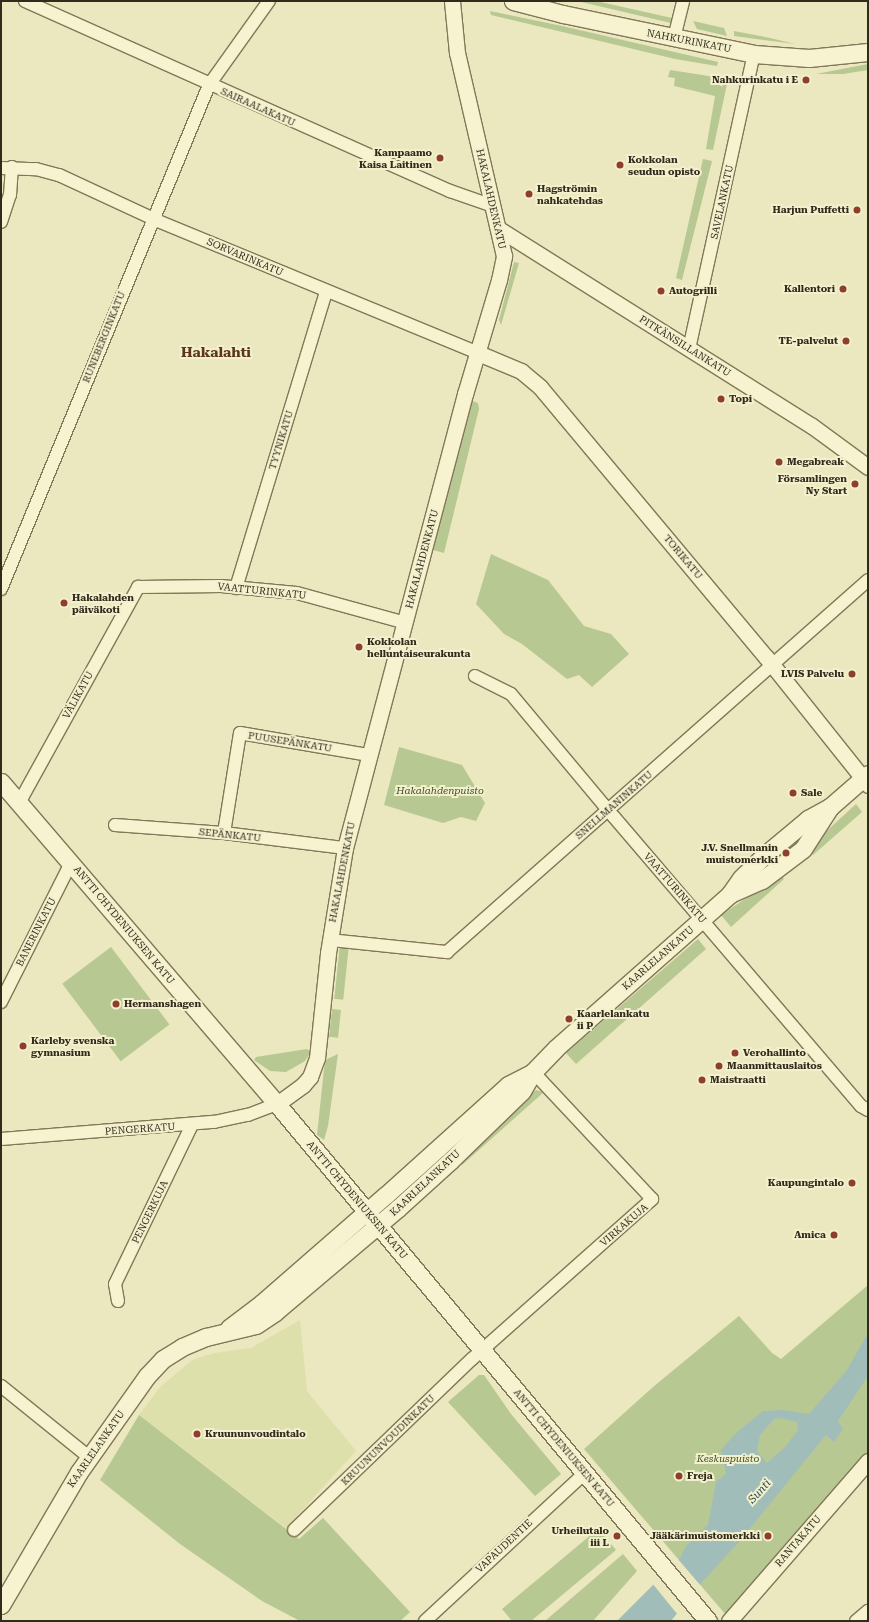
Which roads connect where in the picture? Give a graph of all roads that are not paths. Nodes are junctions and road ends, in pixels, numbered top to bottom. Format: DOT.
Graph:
graph roads {
  1 [pos="25,1"];
  2 [pos="269,1"];
  3 [pos="452,1"];
  4 [pos="513,1"];
  5 [pos="682,1"];
  6 [pos="674,38"];
  7 [pos="868,52"];
  8 [pos="754,54"];
  9 [pos="208,85"];
  10 [pos="6,168"];
  11 [pos="493,206"];
  12 [pos="152,218"];
  13 [pos="1,222"];
  14 [pos="499,229"];
  15 [pos="326,292"];
  16 [pos="689,349"];
  17 [pos="478,353"];
  18 [pos="868,467"];
  19 [pos="868,580"];
  20 [pos="138,587"];
  21 [pos="1,588"];
  22 [pos="236,588"];
  23 [pos="406,623"];
  24 [pos="773,666"];
  25 [pos="475,676"];
  26 [pos="369,755"];
  27 [pos="866,779"];
  28 [pos="1,782"];
  29 [pos="19,803"];
  30 [pos="608,810"];
  31 [pos="115,825"];
  32 [pos="224,833"];
  33 [pos="345,848"];
  34 [pos="70,863"];
  35 [pos="702,919"];
  36 [pos="330,940"];
  37 [pos="1,1002"];
  38 [pos="533,1072"];
  39 [pos="277,1104"];
  40 [pos="868,1110"];
  41 [pos="192,1125"];
  42 [pos="1,1139"];
  43 [pos="366,1212"];
  44 [pos="378,1225"];
  45 [pos="118,1301"];
  46 [pos="226,1330"];
  47 [pos="482,1350"];
  48 [pos="1,1386"];
  49 [pos="89,1457"];
  50 [pos="868,1463"];
  51 [pos="585,1473"];
  52 [pos="294,1530"];
  53 [pos="1,1605"];
  54 [pos="868,1611"];
  55 [pos="424,1621"];
  56 [pos="708,1621"];
  57 [pos="729,1621"];
  58 [pos="856,1621"];
  1 -- 9 [label="street, SAIRAALAKATU"];
  2 -- 9 [label="street, RUNEBERGINKATU"];
  3 -- 11 [label="street, HAKALAHDENKATU"];
  4 -- 6 [label="main road, NAHKURINKATU"];
  5 -- 6 [label="street"];
  6 -- 8 [label="main road, NAHKURINKATU"];
  7 -- 8 [label="main road, NAHKURINKATU"];
  8 -- 16 [label="street, SAVELANKATU"];
  9 -- 11 [label="street, SAIRAALAKATU"];
  9 -- 12 [label="street, RUNEBERGINKATU"];
  10 -- 12 [label="street, SORVARINKATU"];
  10 -- 13 [label="street"];
  11 -- 14 [label="street, HAKALAHDENKATU"];
  12 -- 15 [label="street, SORVARINKATU"];
  12 -- 21 [label="street, RUNEBERGINKATU"];
  14 -- 16 [label="street, PITKÄNSILLANKATU"];
  14 -- 17 [label="street, HAKALAHDENKATU"];
  15 -- 17 [label="street, SORVARINKATU"];
  15 -- 22 [label="street, TYYNIKATU"];
  16 -- 18 [label="street, PITKÄNSILLANKATU"];
  17 -- 23 [label="street, HAKALAHDENKATU"];
  17 -- 24 [label="street, TORIKATU"];
  19 -- 24 [label="street, SNELLMANINKATU"];
  20 -- 22 [label="street, VAATTURINKATU"];
  20 -- 29 [label="street, VÄLIKATU"];
  22 -- 23 [label="street, VAATTURINKATU"];
  23 -- 26 [label="street, HAKALAHDENKATU"];
  24 -- 27 [label="street, TORIKATU"];
  24 -- 30 [label="street, SNELLMANINKATU"];
  25 -- 30 [label="street, VAATTURINKATU"];
  26 -- 32 [label="street, PUUSEPÄNKATU"];
  26 -- 33 [label="street, HAKALAHDENKATU"];
  27 -- 35 [label="main road, KAARLELANKATU"];
  28 -- 29 [label="main road, ANTTI CHYDENIUKSEN KATU"];
  29 -- 34 [label="main road, ANTTI CHYDENIUKSEN KATU"];
  30 -- 35 [label="street, VAATTURINKATU"];
  30 -- 36 [label="street, SNELLMANINKATU"];
  31 -- 32 [label="street, SEPÄNKATU"];
  32 -- 33 [label="street, SEPÄNKATU"];
  33 -- 36 [label="street, HAKALAHDENKATU"];
  34 -- 37 [label="street, BANERINKATU"];
  34 -- 39 [label="main road, ANTTI CHYDENIUKSEN KATU"];
  35 -- 38 [label="main road, KAARLELANKATU"];
  35 -- 40 [label="street, VAATTURINKATU"];
  36 -- 39 [label="street, HAKALAHDENKATU"];
  38 -- 43 [label="main road, KAARLELANKATU"];
  38 -- 44 [label="main road, KAARLELANKATU"];
  38 -- 47 [label="street, VIRKAKUJA"];
  39 -- 41 [label="street, PENGERKATU"];
  39 -- 43 [label="main road, ANTTI CHYDENIUKSEN KATU"];
  41 -- 42 [label="street, PENGERKATU"];
  41 -- 45 [label="street, PENGERKUJA"];
  43 -- 44 [label="main road, ANTTI CHYDENIUKSEN KATU"];
  43 -- 46 [label="main road, KAARLELANKATU"];
  44 -- 46 [label="main road, KAARLELANKATU"];
  44 -- 47 [label="main road, ANTTI CHYDENIUKSEN KATU"];
  46 -- 49 [label="main road, KAARLELANKATU"];
  47 -- 51 [label="main road, ANTTI CHYDENIUKSEN KATU"];
  47 -- 52 [label="street, KRUUNUNVOUDINKATU"];
  48 -- 49 [label="street"];
  49 -- 53 [label="main road, KAARLELANKATU"];
  50 -- 57 [label="street, RANTAKATU"];
  51 -- 55 [label="street, VAPAUDENTIE"];
  51 -- 56 [label="main road, ANTTI CHYDENIUKSEN KATU"];
  54 -- 58 [label="street"];
}
